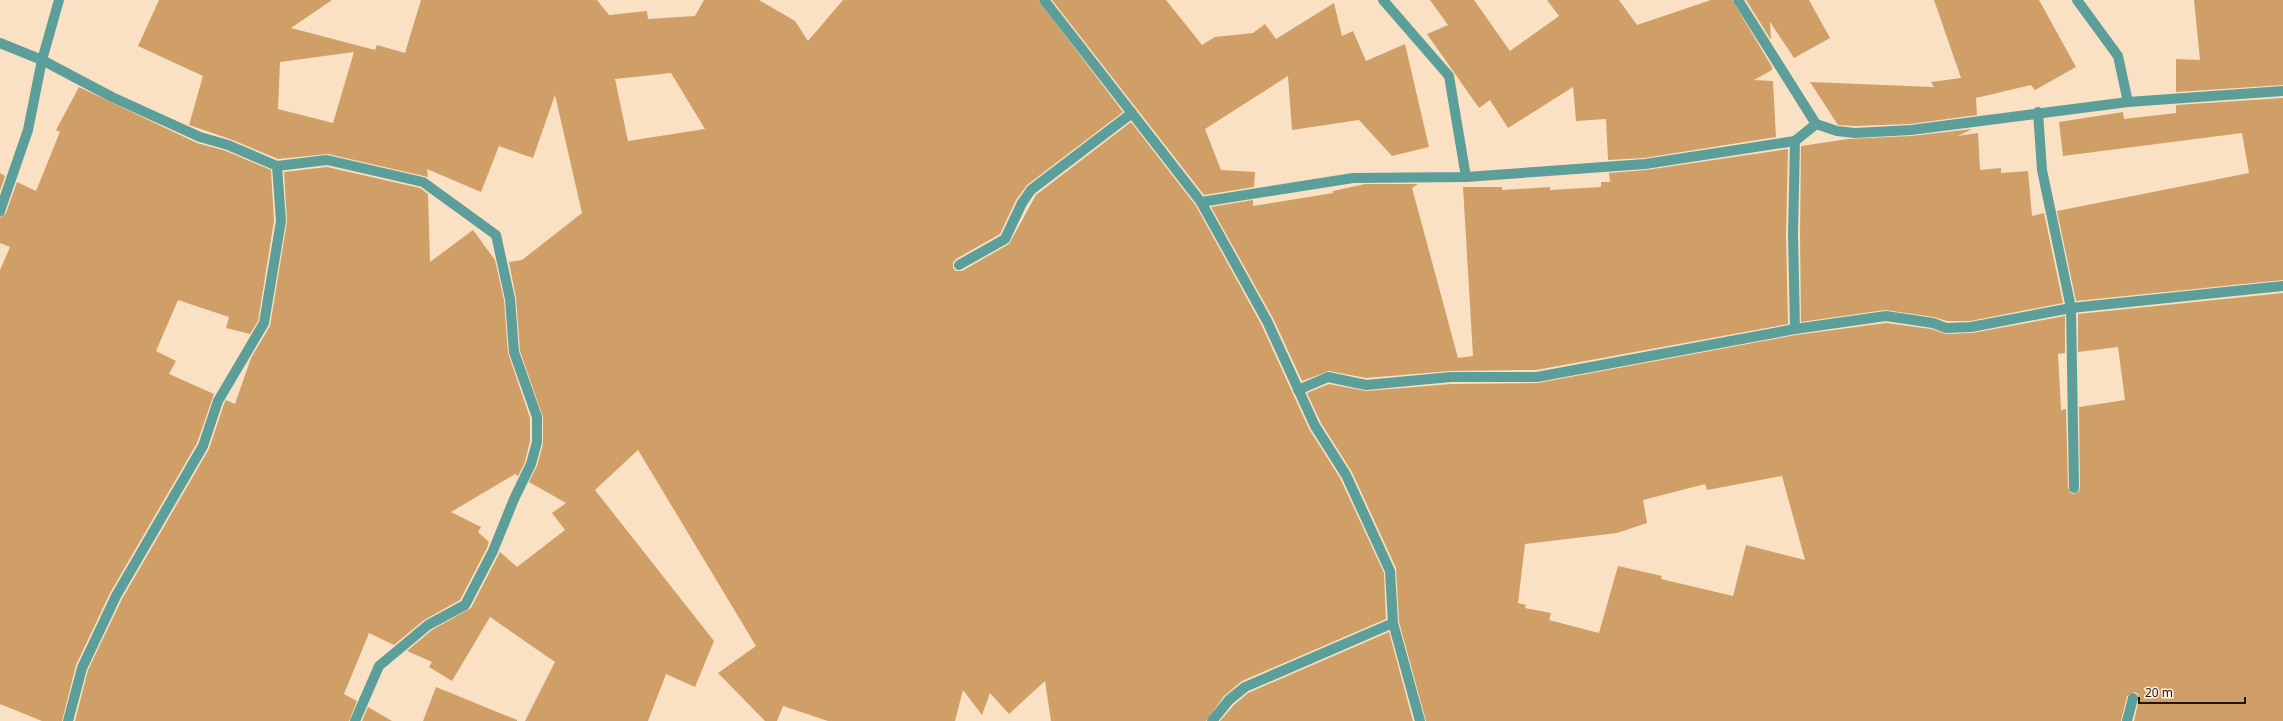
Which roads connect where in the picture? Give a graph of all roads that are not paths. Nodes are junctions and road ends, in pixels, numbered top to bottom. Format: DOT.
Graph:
graph roads {
  1 [pos="59,0"];
  2 [pos="1044,0"];
  3 [pos="1383,0"];
  4 [pos="1738,0"];
  5 [pos="2077,0"];
  6 [pos="0,43"];
  7 [pos="42,60"];
  8 [pos="2283,91"];
  9 [pos="2128,102"];
  10 [pos="2038,112"];
  11 [pos="1132,113"];
  12 [pos="1816,124"];
  13 [pos="1795,141"];
  14 [pos="277,166"];
  15 [pos="1466,177"];
  16 [pos="1201,202"];
  17 [pos="0,211"];
  18 [pos="959,265"];
  19 [pos="2283,286"];
  20 [pos="2071,308"];
  21 [pos="1795,329"];
  22 [pos="1298,390"];
  23 [pos="2074,488"];
  24 [pos="1393,623"];
  25 [pos="2134,698"];
  26 [pos="68,721"];
  27 [pos="354,721"];
  28 [pos="1212,721"];
  29 [pos="1420,721"];
  30 [pos="2127,721"];
  1 -- 7 [label="street"];
  2 -- 11 [label="street"];
  3 -- 15 [label="street"];
  4 -- 12 [label="street"];
  5 -- 9 [label="street"];
  6 -- 7 [label="street"];
  7 -- 14 [label="street"];
  7 -- 17 [label="street"];
  8 -- 9 [label="street"];
  9 -- 10 [label="street"];
  10 -- 12 [label="street"];
  10 -- 20 [label="street"];
  11 -- 16 [label="street"];
  11 -- 18 [label="street"];
  12 -- 13 [label="street"];
  13 -- 15 [label="street"];
  13 -- 21 [label="street"];
  14 -- 26 [label="street"];
  14 -- 27 [label="street"];
  15 -- 16 [label="street"];
  16 -- 22 [label="street"];
  19 -- 20 [label="street"];
  20 -- 21 [label="street"];
  20 -- 23 [label="street"];
  21 -- 22 [label="street"];
  22 -- 24 [label="street"];
  24 -- 28 [label="street"];
  24 -- 29 [label="street"];
  25 -- 30 [label="street"];
}
